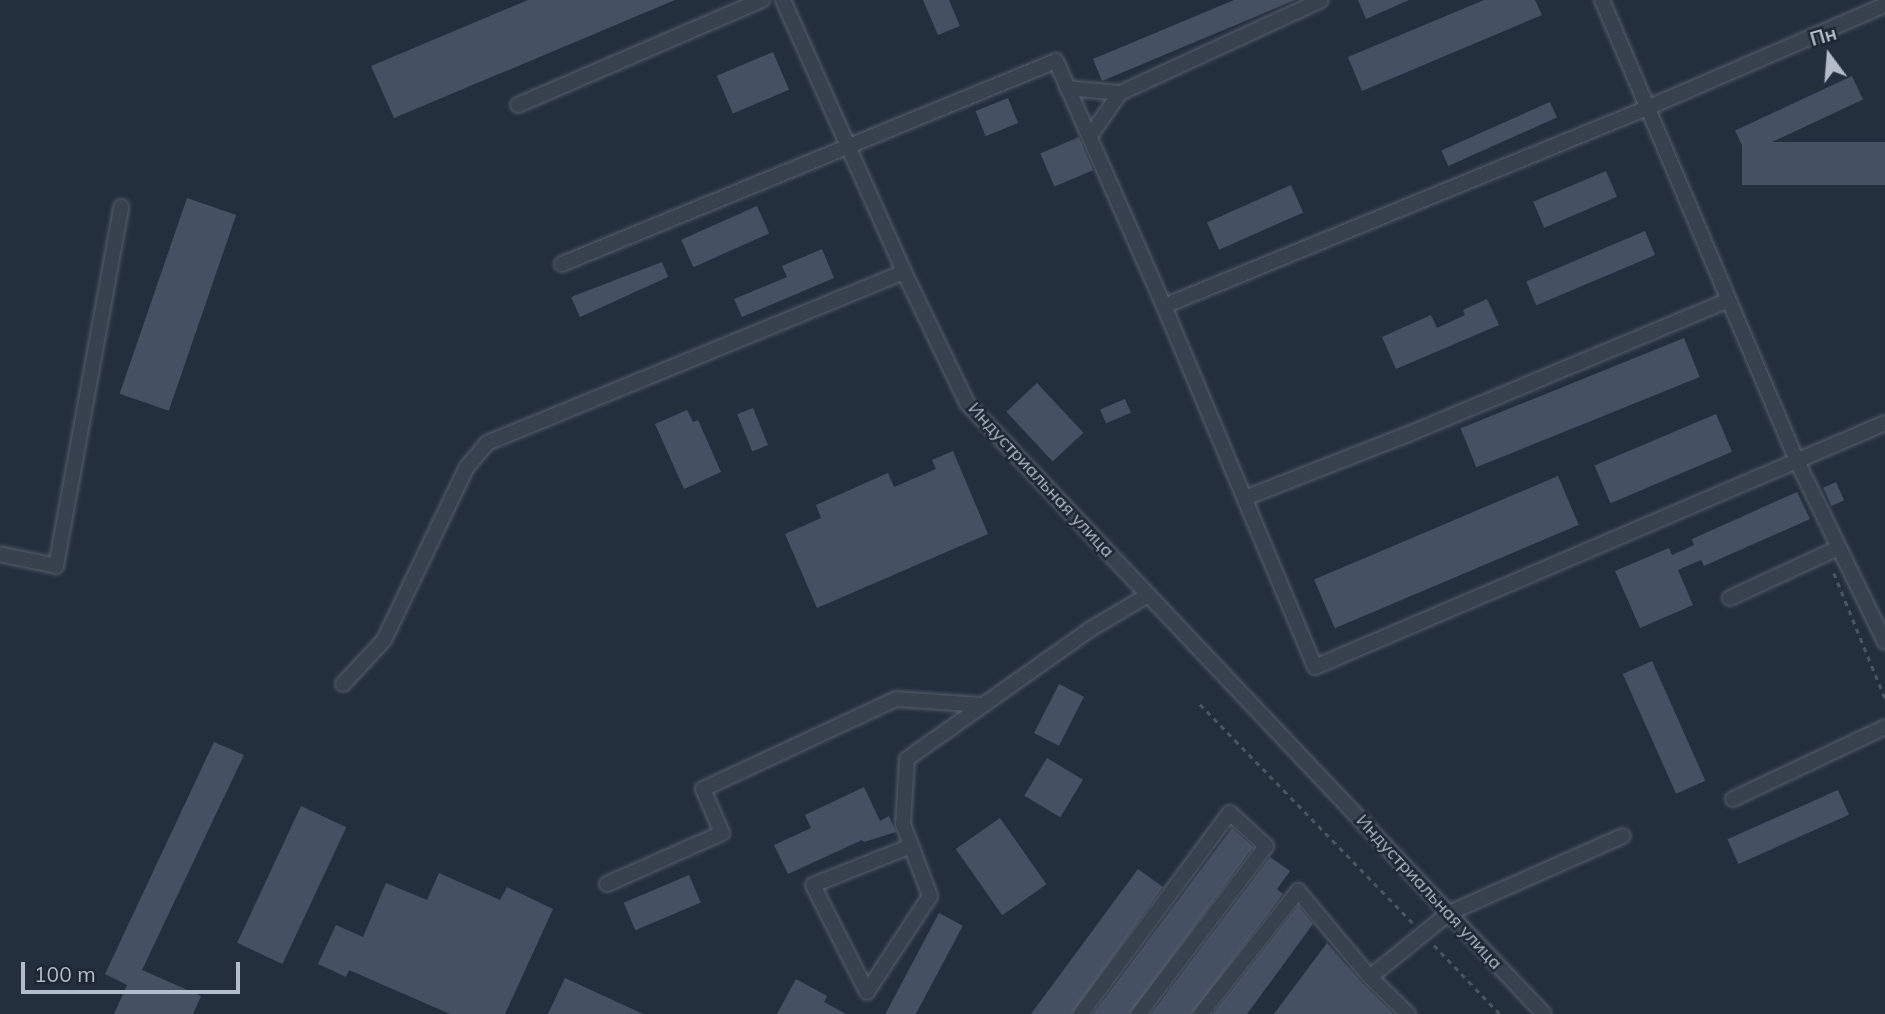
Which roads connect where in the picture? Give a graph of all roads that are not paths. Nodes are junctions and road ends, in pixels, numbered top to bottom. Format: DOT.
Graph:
graph roads {
  1 [pos="762,0"];
  2 [pos="783,0"];
  3 [pos="1321,0"];
  4 [pos="1602,0"];
  5 [pos="1885,5"];
  6 [pos="1067,88"];
  7 [pos="1120,93"];
  8 [pos="518,105"];
  9 [pos="1647,108"];
  10 [pos="1090,136"];
  11 [pos="847,148"];
  12 [pos="121,207"];
  13 [pos="562,264"];
  14 [pos="904,272"];
  15 [pos="1728,300"];
  16 [pos="1164,306"];
  17 [pos="1885,423"];
  18 [pos="1797,461"];
  19 [pos="1245,498"];
  20 [pos="1833,551"];
  21 [pos="0,554"];
  22 [pos="1149,595"];
  23 [pos="1730,598"];
  24 [pos="1879,612"];
  25 [pos="1885,642"];
  26 [pos="342,684"];
  27 [pos="982,705"];
  28 [pos="1885,727"];
  29 [pos="1733,799"];
  30 [pos="1623,836"];
  31 [pos="911,846"];
  32 [pos="607,884"];
  33 [pos="1449,913"];
  34 [pos="1370,977"];
  35 [pos="1081,1014"];
  36 [pos="1139,1014"];
  37 [pos="1201,1014"];
  38 [pos="1408,1014"];
  39 [pos="1544,1014"];
  1 -- 8 [label="street"];
  2 -- 11 [label="street, Индустриальная улица"];
  3 -- 7 [label="street"];
  4 -- 9 [label="street"];
  5 -- 9 [label="street"];
  6 -- 7 [label="street"];
  6 -- 10 [label="street"];
  6 -- 11 [label="street"];
  7 -- 10 [label="street"];
  9 -- 15 [label="street"];
  9 -- 16 [label="street"];
  10 -- 16 [label="street"];
  11 -- 13 [label="street"];
  11 -- 14 [label="street, Индустриальная улица"];
  12 -- 21 [label="street"];
  14 -- 22 [label="street, Индустриальная улица"];
  14 -- 26 [label="street"];
  15 -- 18 [label="street"];
  15 -- 19 [label="street"];
  16 -- 19 [label="street"];
  17 -- 18 [label="street"];
  18 -- 19 [label="street"];
  18 -- 20 [label="street"];
  20 -- 23 [label="street"];
  20 -- 24 [label="street"];
  22 -- 27 [label="street"];
  22 -- 33 [label="street, Индустриальная улица"];
  24 -- 25 [label="street"];
  27 -- 31 [label="street"];
  27 -- 32 [label="street"];
  28 -- 29 [label="street"];
  30 -- 33 [label="street"];
  31 -- 31 [label="street"];
  33 -- 34 [label="street"];
  33 -- 39 [label="street, Индустриальная улица"];
  34 -- 37 [label="street"];
  34 -- 38 [label="street"];
  35 -- 36 [label="street"];
}
